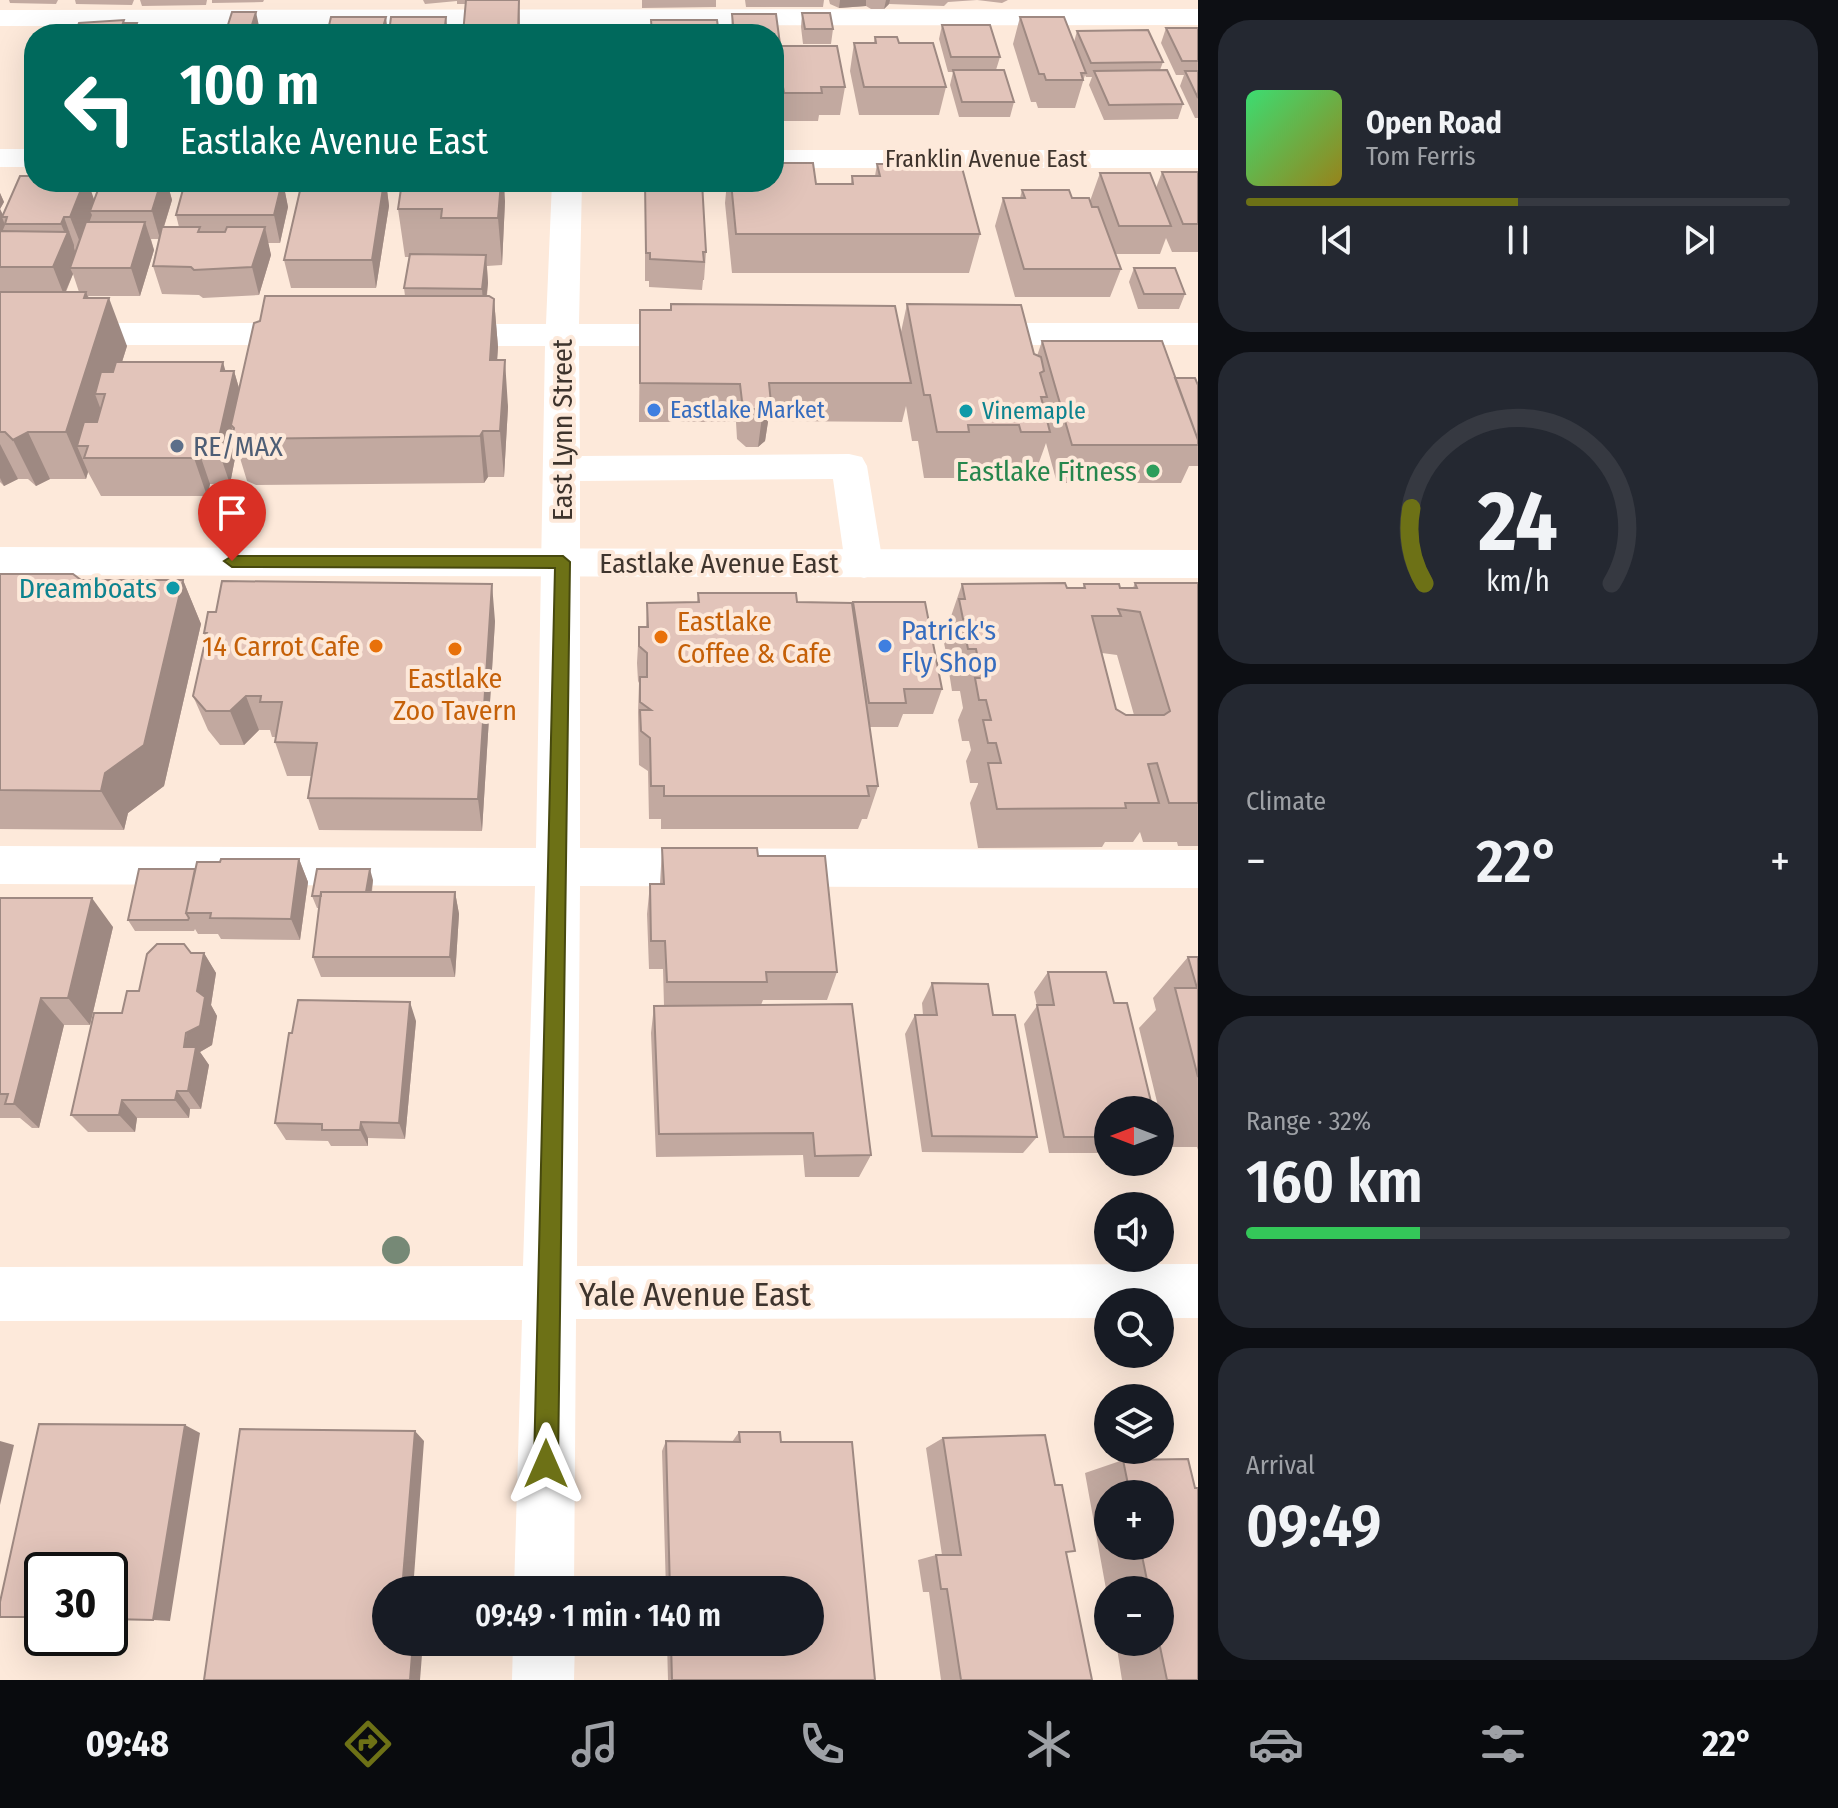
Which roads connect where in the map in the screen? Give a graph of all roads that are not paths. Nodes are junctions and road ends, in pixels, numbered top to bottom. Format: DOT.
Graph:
graph roads {
  1 [pos="1198,17"];
  2 [pos="0,18"];
  3 [pos="570,18"];
  4 [pos="0,158"];
  5 [pos="24,158"];
  6 [pos="784,159"];
  7 [pos="1198,159"];
  8 [pos="567,192"];
  9 [pos="0,334"];
  10 [pos="343,334"];
  11 [pos="946,334"];
  12 [pos="1198,334"];
  13 [pos="406,335"];
  14 [pos="562,335"];
  15 [pos="726,335"];
  16 [pos="560,469"];
  17 [pos="0,561"];
  18 [pos="563,562"];
  19 [pos="864,564"];
  20 [pos="1198,564"];
  21 [pos="0,865"];
  22 [pos="558,866"];
  23 [pos="1198,869"];
  24 [pos="1198,1291"];
  25 [pos="0,1294"];
  26 [pos="549,1294"];
  27 [pos="544,1576"];
  28 [pos="544,1656"];
  29 [pos="543,1680"];
  1 -- 3 [label="street"];
  2 -- 3 [label="street"];
  4 -- 5 [label="street"];
  6 -- 7 [label="street, Franklin Avenue East"];
  8 -- 14 [label="street, East Lynn Street"];
  9 -- 10 [label="street"];
  11 -- 12 [label="street"];
  13 -- 14 [label="street"];
  14 -- 15 [label="street"];
  14 -- 16 [label="street, East Lynn Street"];
  16 -- 18 [label="street, East Lynn Street"];
  16 -- 19 [label="street"];
  17 -- 18 [label="street, Eastlake Avenue East"];
  18 -- 19 [label="street, Eastlake Avenue East"];
  18 -- 22 [label="street, East Lynn Street"];
  19 -- 20 [label="street, Eastlake Avenue East"];
  21 -- 22 [label="street"];
  22 -- 23 [label="street"];
  22 -- 26 [label="street, East Lynn Street"];
  24 -- 26 [label="street, Yale Avenue East"];
  25 -- 26 [label="street, Yale Avenue East"];
  26 -- 27 [label="street, East Lynn Street"];
  28 -- 29 [label="street"];
}
